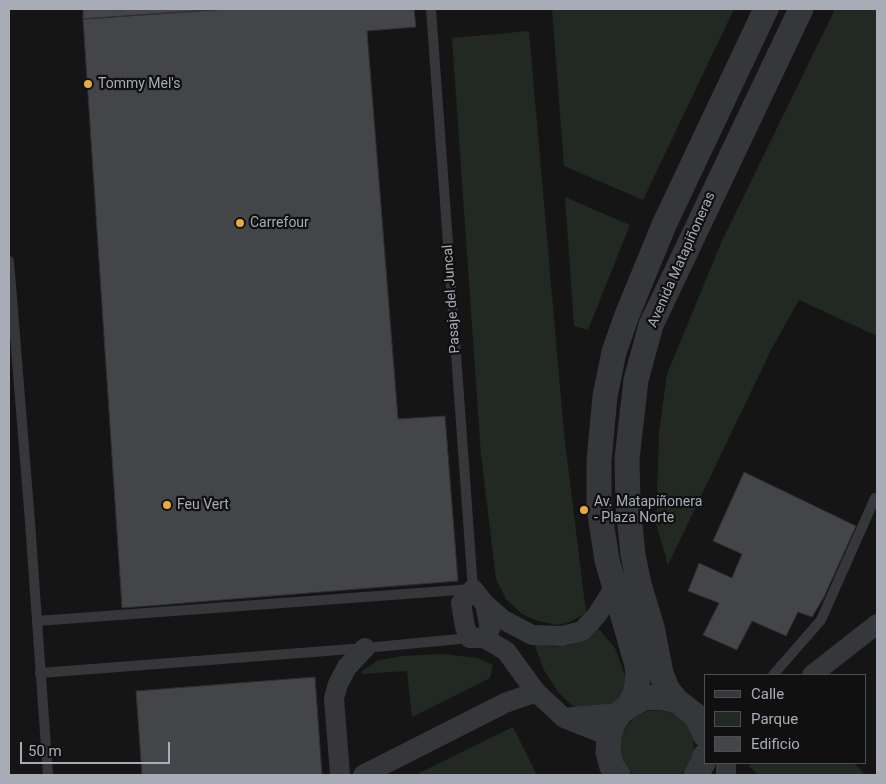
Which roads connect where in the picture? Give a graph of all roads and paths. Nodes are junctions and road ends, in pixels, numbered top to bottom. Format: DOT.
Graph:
graph roads {
  1 [pos="431,9"];
  2 [pos="766,9"];
  3 [pos="801,9"];
  4 [pos="9,261"];
  5 [pos="10,284"];
  6 [pos="13,362"];
  7 [pos="14,383"];
  8 [pos="874,498"];
  9 [pos="614,588"];
  10 [pos="479,596"];
  11 [pos="36,621"];
  12 [pos="877,624"];
  13 [pos="477,638"];
  14 [pos="365,648"];
  15 [pos="40,673"];
  16 [pos="774,674"];
  17 [pos="813,674"];
  18 [pos="536,692"];
  19 [pos="677,701"];
  20 [pos="625,709"];
  21 [pos="564,718"];
  22 [pos="704,728"];
  23 [pos="608,736"];
  24 [pos="708,766"];
  25 [pos="48,775"];
  26 [pos="340,775"];
  27 [pos="363,775"];
  28 [pos="618,775"];
  29 [pos="726,775"];
  1 -- 10 [label="lane, Pasaje del Juncal"];
  2 -- 9 [label="street, Avenida Matapiñoneras"];
  3 -- 19 [label="street, Avenida Matapiñoneras"];
  4 -- 5 [label="lane"];
  5 -- 6 [label="lane"];
  6 -- 7 [label="lane"];
  7 -- 11 [label="lane"];
  8 -- 16 [label="lane"];
  9 -- 10 [label="street"];
  9 -- 20 [label="street, Avenida Matapiñoneras"];
  10 -- 11 [label="lane"];
  10 -- 13 [label="street"];
  11 -- 15 [label="lane"];
  12 -- 17 [label="street"];
  13 -- 14 [label="lane"];
  13 -- 18 [label="street"];
  14 -- 15 [label="lane"];
  14 -- 26 [label="street"];
  15 -- 25 [label="lane"];
  18 -- 21 [label="street"];
  18 -- 27 [label="street"];
  19 -- 20 [label="street"];
  19 -- 22 [label="street"];
  20 -- 21 [label="street"];
  20 -- 23 [label="street, Avenida Matapiñoneras"];
  21 -- 23 [label="street"];
  23 -- 28 [label="street"];
  24 -- 29 [label="street"];
}
